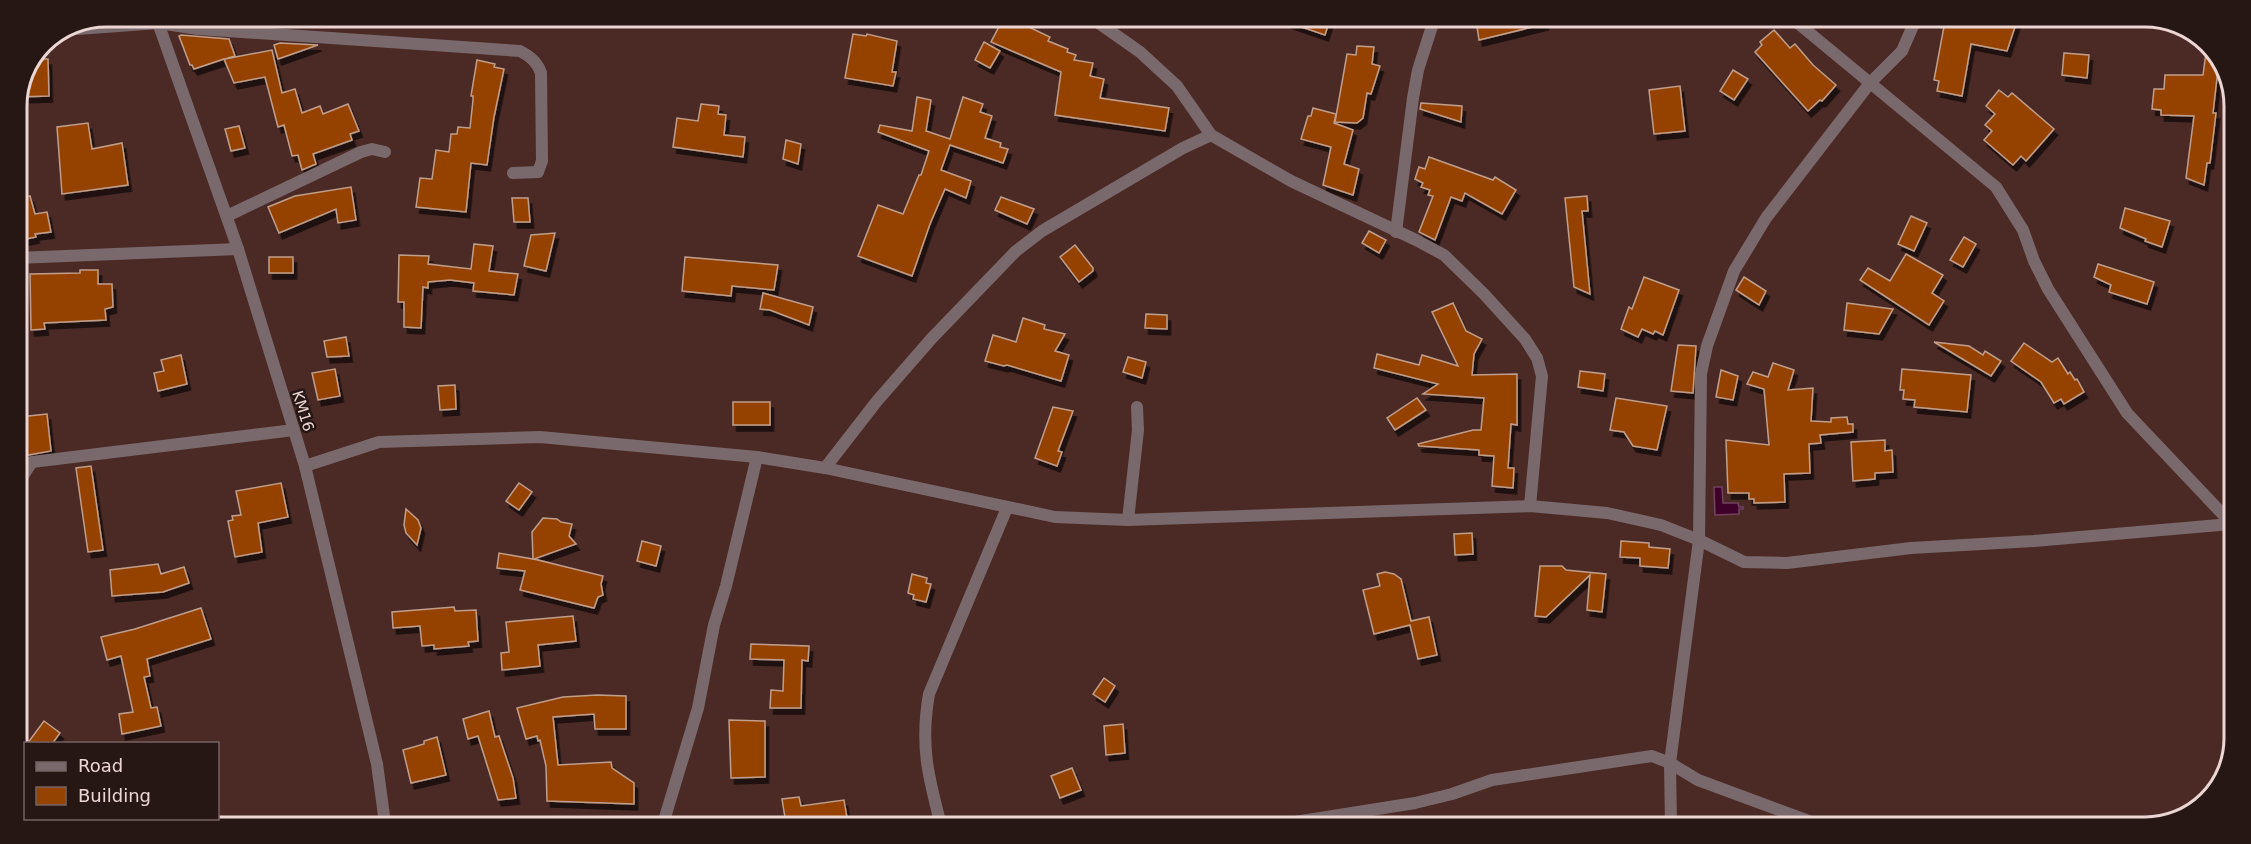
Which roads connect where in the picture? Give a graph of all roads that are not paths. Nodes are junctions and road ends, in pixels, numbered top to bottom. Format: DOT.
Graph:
graph roads {
  1 [pos="160,27"];
  2 [pos="189,27"];
  3 [pos="1104,27"];
  4 [pos="1432,27"];
  5 [pos="1802,27"];
  6 [pos="1912,27"];
  7 [pos="1870,83"];
  8 [pos="1210,135"];
  9 [pos="385,152"];
  10 [pos="513,173"];
  11 [pos="226,216"];
  12 [pos="1396,232"];
  13 [pos="238,249"];
  14 [pos="27,258"];
  15 [pos="1137,407"];
  16 [pos="294,430"];
  17 [pos="757,458"];
  18 [pos="32,462"];
  19 [pos="27,463"];
  20 [pos="305,466"];
  21 [pos="825,468"];
  22 [pos="27,470"];
  23 [pos="1530,506"];
  24 [pos="1007,508"];
  25 [pos="2224,516"];
  26 [pos="1128,520"];
  27 [pos="2224,524"];
  28 [pos="1699,540"];
  29 [pos="1670,763"];
  30 [pos="384,817"];
  31 [pos="665,817"];
  32 [pos="939,817"];
  33 [pos="1327,817"];
  34 [pos="1671,817"];
  35 [pos="1798,817"];
  1 -- 11 [label="street, KM16"];
  2 -- 10 [label="street"];
  3 -- 8 [label="street"];
  4 -- 12 [label="street"];
  5 -- 7 [label="street"];
  6 -- 7 [label="street"];
  7 -- 25 [label="street"];
  7 -- 28 [label="street"];
  8 -- 12 [label="street"];
  8 -- 21 [label="street"];
  9 -- 11 [label="street"];
  11 -- 13 [label="street, KM16"];
  12 -- 23 [label="street"];
  13 -- 14 [label="street"];
  13 -- 16 [label="street, KM16"];
  15 -- 26 [label="street"];
  16 -- 18 [label="street"];
  16 -- 20 [label="street, KM16"];
  17 -- 20 [label="street"];
  17 -- 21 [label="street"];
  17 -- 31 [label="street"];
  18 -- 19 [label="street"];
  18 -- 22 [label="street"];
  20 -- 30 [label="street, KM16"];
  21 -- 24 [label="street"];
  23 -- 26 [label="street"];
  23 -- 28 [label="street"];
  24 -- 26 [label="street"];
  24 -- 32 [label="street"];
  27 -- 28 [label="street"];
  28 -- 29 [label="street"];
  29 -- 33 [label="street"];
  29 -- 34 [label="street"];
  29 -- 35 [label="street"];
}
